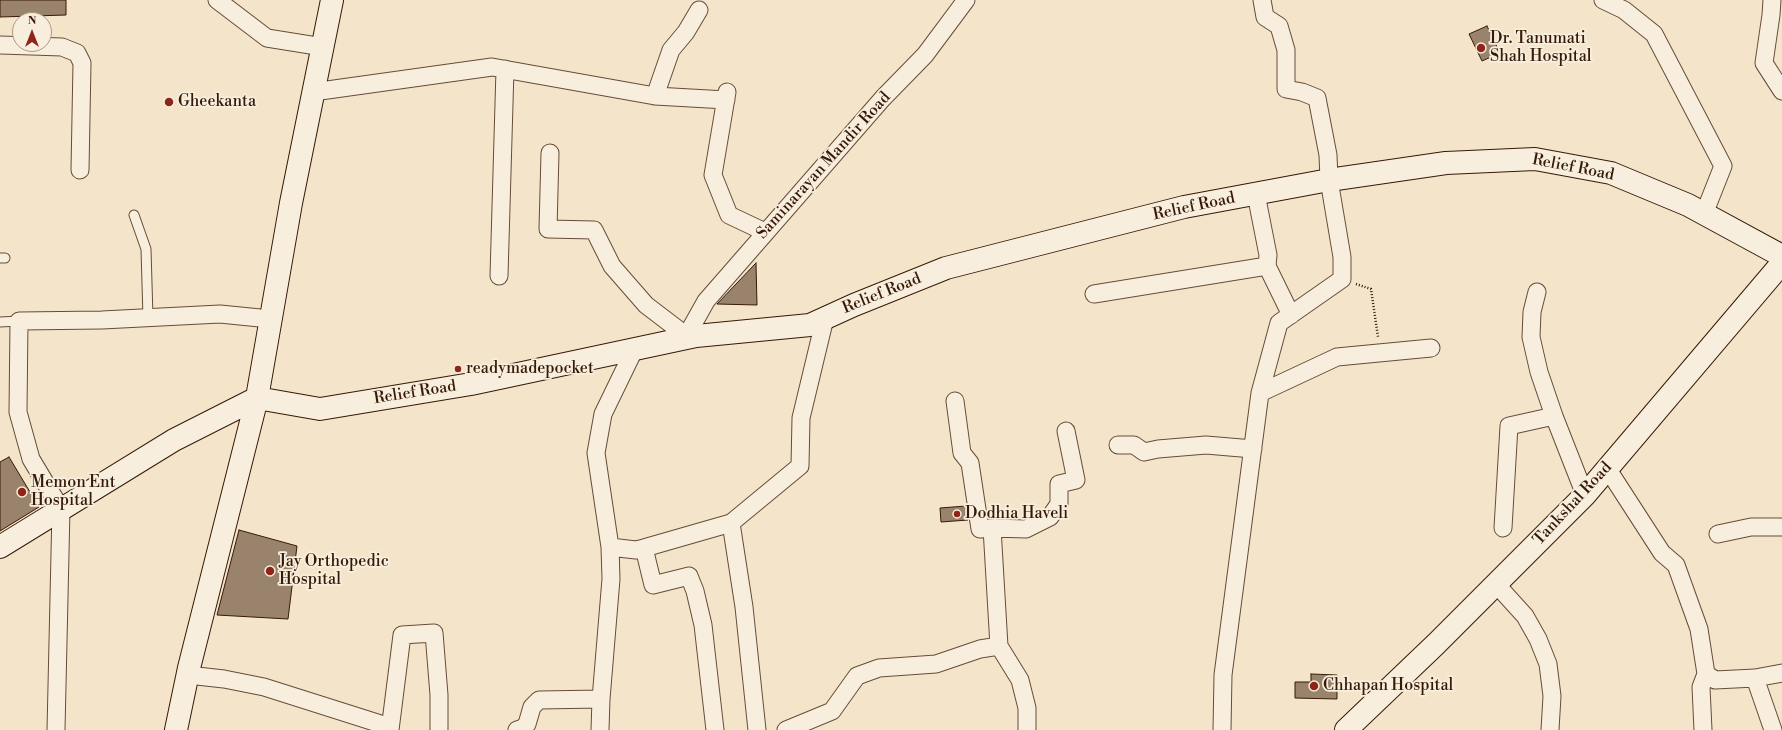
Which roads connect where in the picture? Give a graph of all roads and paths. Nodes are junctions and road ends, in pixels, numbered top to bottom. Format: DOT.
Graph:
graph roads {
  1 [pos="217,0"];
  2 [pos="332,0"];
  3 [pos="966,0"];
  4 [pos="1262,0"];
  5 [pos="1603,0"];
  6 [pos="1627,0"];
  7 [pos="1772,0"];
  8 [pos="700,10"];
  9 [pos="1632,17"];
  10 [pos="0,45"];
  11 [pos="323,47"];
  12 [pos="505,69"];
  13 [pos="1782,91"];
  14 [pos="313,92"];
  15 [pos="655,96"];
  16 [pos="550,153"];
  17 [pos="80,170"];
  18 [pos="1329,180"];
  19 [pos="1256,194"];
  20 [pos="1704,214"];
  21 [pos="134,215"];
  22 [pos="766,232"];
  23 [pos="1782,256"];
  24 [pos="1782,263"];
  25 [pos="1267,266"];
  26 [pos="499,276"];
  27 [pos="1342,279"];
  28 [pos="1537,292"];
  29 [pos="1094,294"];
  30 [pos="1291,315"];
  31 [pos="148,318"];
  32 [pos="825,318"];
  33 [pos="270,319"];
  34 [pos="19,321"];
  35 [pos="0,322"];
  36 [pos="692,336"];
  37 [pos="635,348"];
  38 [pos="1431,348"];
  39 [pos="1380,353"];
  40 [pos="1260,393"];
  41 [pos="257,398"];
  42 [pos="955,401"];
  43 [pos="1554,416"];
  44 [pos="1066,431"];
  45 [pos="1118,445"];
  46 [pos="1253,449"];
  47 [pos="1608,468"];
  48 [pos="1585,495"];
  49 [pos="61,509"];
  50 [pos="731,523"];
  51 [pos="1782,527"];
  52 [pos="992,528"];
  53 [pos="1503,528"];
  54 [pos="1718,534"];
  55 [pos="0,547"];
  56 [pos="610,547"];
  57 [pos="644,548"];
  58 [pos="1496,584"];
  59 [pos="999,646"];
  60 [pos="1782,673"];
  61 [pos="1706,674"];
  62 [pos="188,675"];
  63 [pos="1755,678"];
  64 [pos="601,699"];
  65 [pos="56,730"];
  66 [pos="176,730"];
  67 [pos="390,730"];
  68 [pos="439,730"];
  69 [pos="517,730"];
  70 [pos="600,730"];
  71 [pos="715,730"];
  72 [pos="757,730"];
  73 [pos="786,730"];
  74 [pos="1027,730"];
  75 [pos="1222,730"];
  76 [pos="1346,730"];
  77 [pos="1550,730"];
  78 [pos="1703,730"];
  79 [pos="1773,730"];
  1 -- 11 [label="street"];
  2 -- 11 [label="main road"];
  3 -- 22 [label="street, Saminarayan Mandir Road"];
  4 -- 18 [label="street"];
  5 -- 9 [label="street"];
  6 -- 9 [label="street"];
  7 -- 13 [label="street"];
  8 -- 15 [label="street"];
  9 -- 20 [label="street"];
  10 -- 17 [label="street"];
  11 -- 14 [label="main road"];
  12 -- 14 [label="street"];
  12 -- 15 [label="street"];
  12 -- 26 [label="street"];
  14 -- 33 [label="main road"];
  15 -- 22 [label="street"];
  16 -- 36 [label="street"];
  18 -- 19 [label="main road, Relief Road"];
  18 -- 20 [label="main road, Relief Road"];
  18 -- 27 [label="street"];
  19 -- 25 [label="street"];
  19 -- 32 [label="main road, Relief Road"];
  20 -- 23 [label="main road, Relief Road"];
  21 -- 31 [label="lane"];
  22 -- 36 [label="street, Saminarayan Mandir Road"];
  24 -- 47 [label="main road, Tankshal Road"];
  25 -- 29 [label="street"];
  25 -- 30 [label="street"];
  27 -- 30 [label="street"];
  27 -- 39 [label="path"];
  28 -- 43 [label="street"];
  30 -- 40 [label="street"];
  31 -- 33 [label="street"];
  31 -- 34 [label="street"];
  32 -- 36 [label="main road, Relief Road"];
  32 -- 50 [label="street"];
  33 -- 41 [label="main road"];
  34 -- 35 [label="lane"];
  34 -- 49 [label="street"];
  36 -- 37 [label="main road, Relief Road"];
  37 -- 41 [label="main road, Relief Road"];
  37 -- 56 [label="street"];
  38 -- 39 [label="street"];
  39 -- 40 [label="street"];
  40 -- 46 [label="street"];
  41 -- 49 [label="main road"];
  41 -- 62 [label="main road"];
  42 -- 52 [label="street"];
  43 -- 48 [label="street"];
  43 -- 53 [label="street"];
  44 -- 52 [label="street"];
  45 -- 46 [label="street"];
  46 -- 75 [label="street"];
  47 -- 48 [label="main road, Tankshal Road"];
  47 -- 61 [label="street"];
  48 -- 58 [label="main road, Tankshal Road"];
  49 -- 55 [label="main road"];
  49 -- 65 [label="street"];
  50 -- 57 [label="street"];
  50 -- 72 [label="street"];
  51 -- 54 [label="street"];
  52 -- 59 [label="street"];
  56 -- 57 [label="street"];
  56 -- 64 [label="street"];
  57 -- 71 [label="street"];
  58 -- 76 [label="main road, Tankshal Road"];
  58 -- 77 [label="street"];
  59 -- 73 [label="street"];
  59 -- 74 [label="street"];
  60 -- 63 [label="street"];
  61 -- 63 [label="street"];
  61 -- 78 [label="street"];
  62 -- 66 [label="main road"];
  62 -- 67 [label="street"];
  63 -- 79 [label="street"];
  64 -- 69 [label="street"];
  64 -- 70 [label="street"];
  67 -- 68 [label="street"];
}
